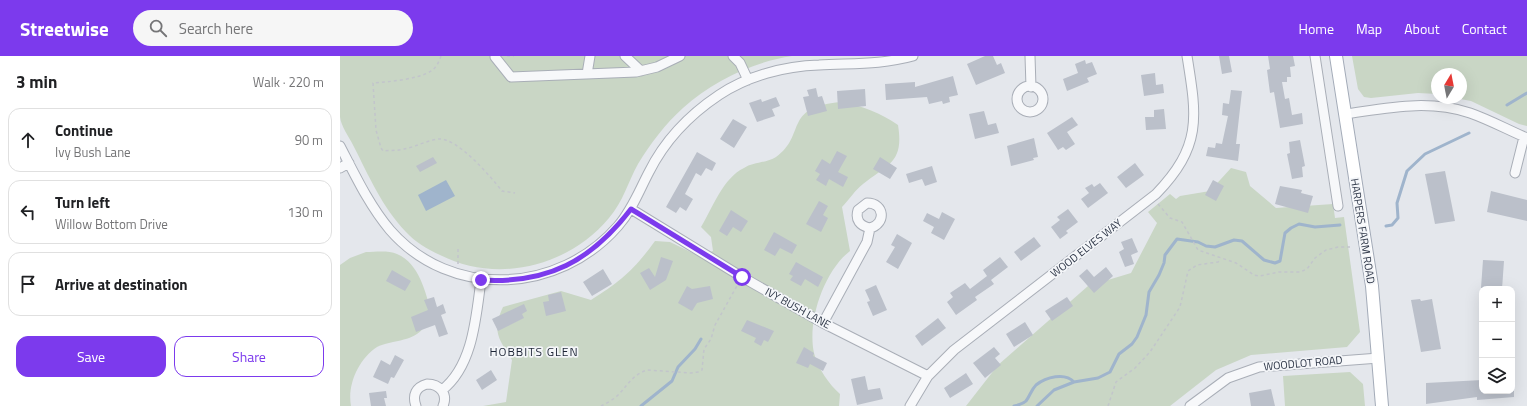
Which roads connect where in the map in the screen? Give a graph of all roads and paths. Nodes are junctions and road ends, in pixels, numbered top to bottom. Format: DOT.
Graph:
graph roads {
  1 [pos="441,56"];
  2 [pos="590,56"];
  3 [pos="625,56"];
  4 [pos="680,56"];
  5 [pos="733,56"];
  6 [pos="913,56"];
  7 [pos="1030,56"];
  8 [pos="1187,56"];
  9 [pos="1315,56"];
  10 [pos="1336,56"];
  11 [pos="496,57"];
  12 [pos="641,71"];
  13 [pos="587,74"];
  14 [pos="748,80"];
  15 [pos="1031,87"];
  16 [pos="1345,114"];
  17 [pos="1526,137"];
  18 [pos="340,146"];
  19 [pos="349,163"];
  20 [pos="340,168"];
  21 [pos="1515,174"];
  22 [pos="515,193"];
  23 [pos="1153,196"];
  24 [pos="1338,206"];
  25 [pos="631,209"];
  26 [pos="870,228"];
  27 [pos="458,246"];
  28 [pos="1350,247"];
  29 [pos="1221,259"];
  30 [pos="456,272"];
  31 [pos="742,277"];
  32 [pos="481,280"];
  33 [pos="823,323"];
  34 [pos="1379,358"];
  35 [pos="928,376"];
  36 [pos="442,390"];
  37 [pos="416,406"];
  38 [pos="443,406"];
  39 [pos="600,406"];
  40 [pos="910,406"];
  41 [pos="1108,406"];
  42 [pos="1190,406"];
  43 [pos="1382,406"];
  1 -- 22 [label="path"];
  2 -- 13 [label="street"];
  3 -- 12 [label="street"];
  4 -- 12 [label="street"];
  5 -- 14 [label="street"];
  6 -- 14 [label="street"];
  7 -- 15 [label="street"];
  8 -- 23 [label="street, WOOD ELVES WAY"];
  9 -- 24 [label="street"];
  10 -- 16 [label="main road, HARPERS FARM ROAD"];
  11 -- 13 [label="street"];
  12 -- 13 [label="street"];
  14 -- 25 [label="street"];
  16 -- 17 [label="street"];
  16 -- 34 [label="main road, HARPERS FARM ROAD"];
  17 -- 21 [label="street"];
  18 -- 19 [label="street"];
  19 -- 20 [label="street"];
  19 -- 30 [label="street"];
  23 -- 29 [label="path"];
  23 -- 35 [label="street, WOOD ELVES WAY"];
  25 -- 31 [label="street, IVY BUSH LANE"];
  25 -- 32 [label="street"];
  26 -- 33 [label="street"];
  27 -- 30 [label="path"];
  28 -- 29 [label="path"];
  29 -- 41 [label="path"];
  30 -- 32 [label="street"];
  31 -- 33 [label="street, IVY BUSH LANE"];
  31 -- 39 [label="path"];
  32 -- 36 [label="street"];
  33 -- 35 [label="street, IVY BUSH LANE"];
  34 -- 42 [label="street, WOODLOT ROAD"];
  34 -- 43 [label="main road, HARPERS FARM ROAD"];
  35 -- 40 [label="street, WOOD ELVES WAY"];
  36 -- 37 [label="street"];
  36 -- 38 [label="street"];
}
